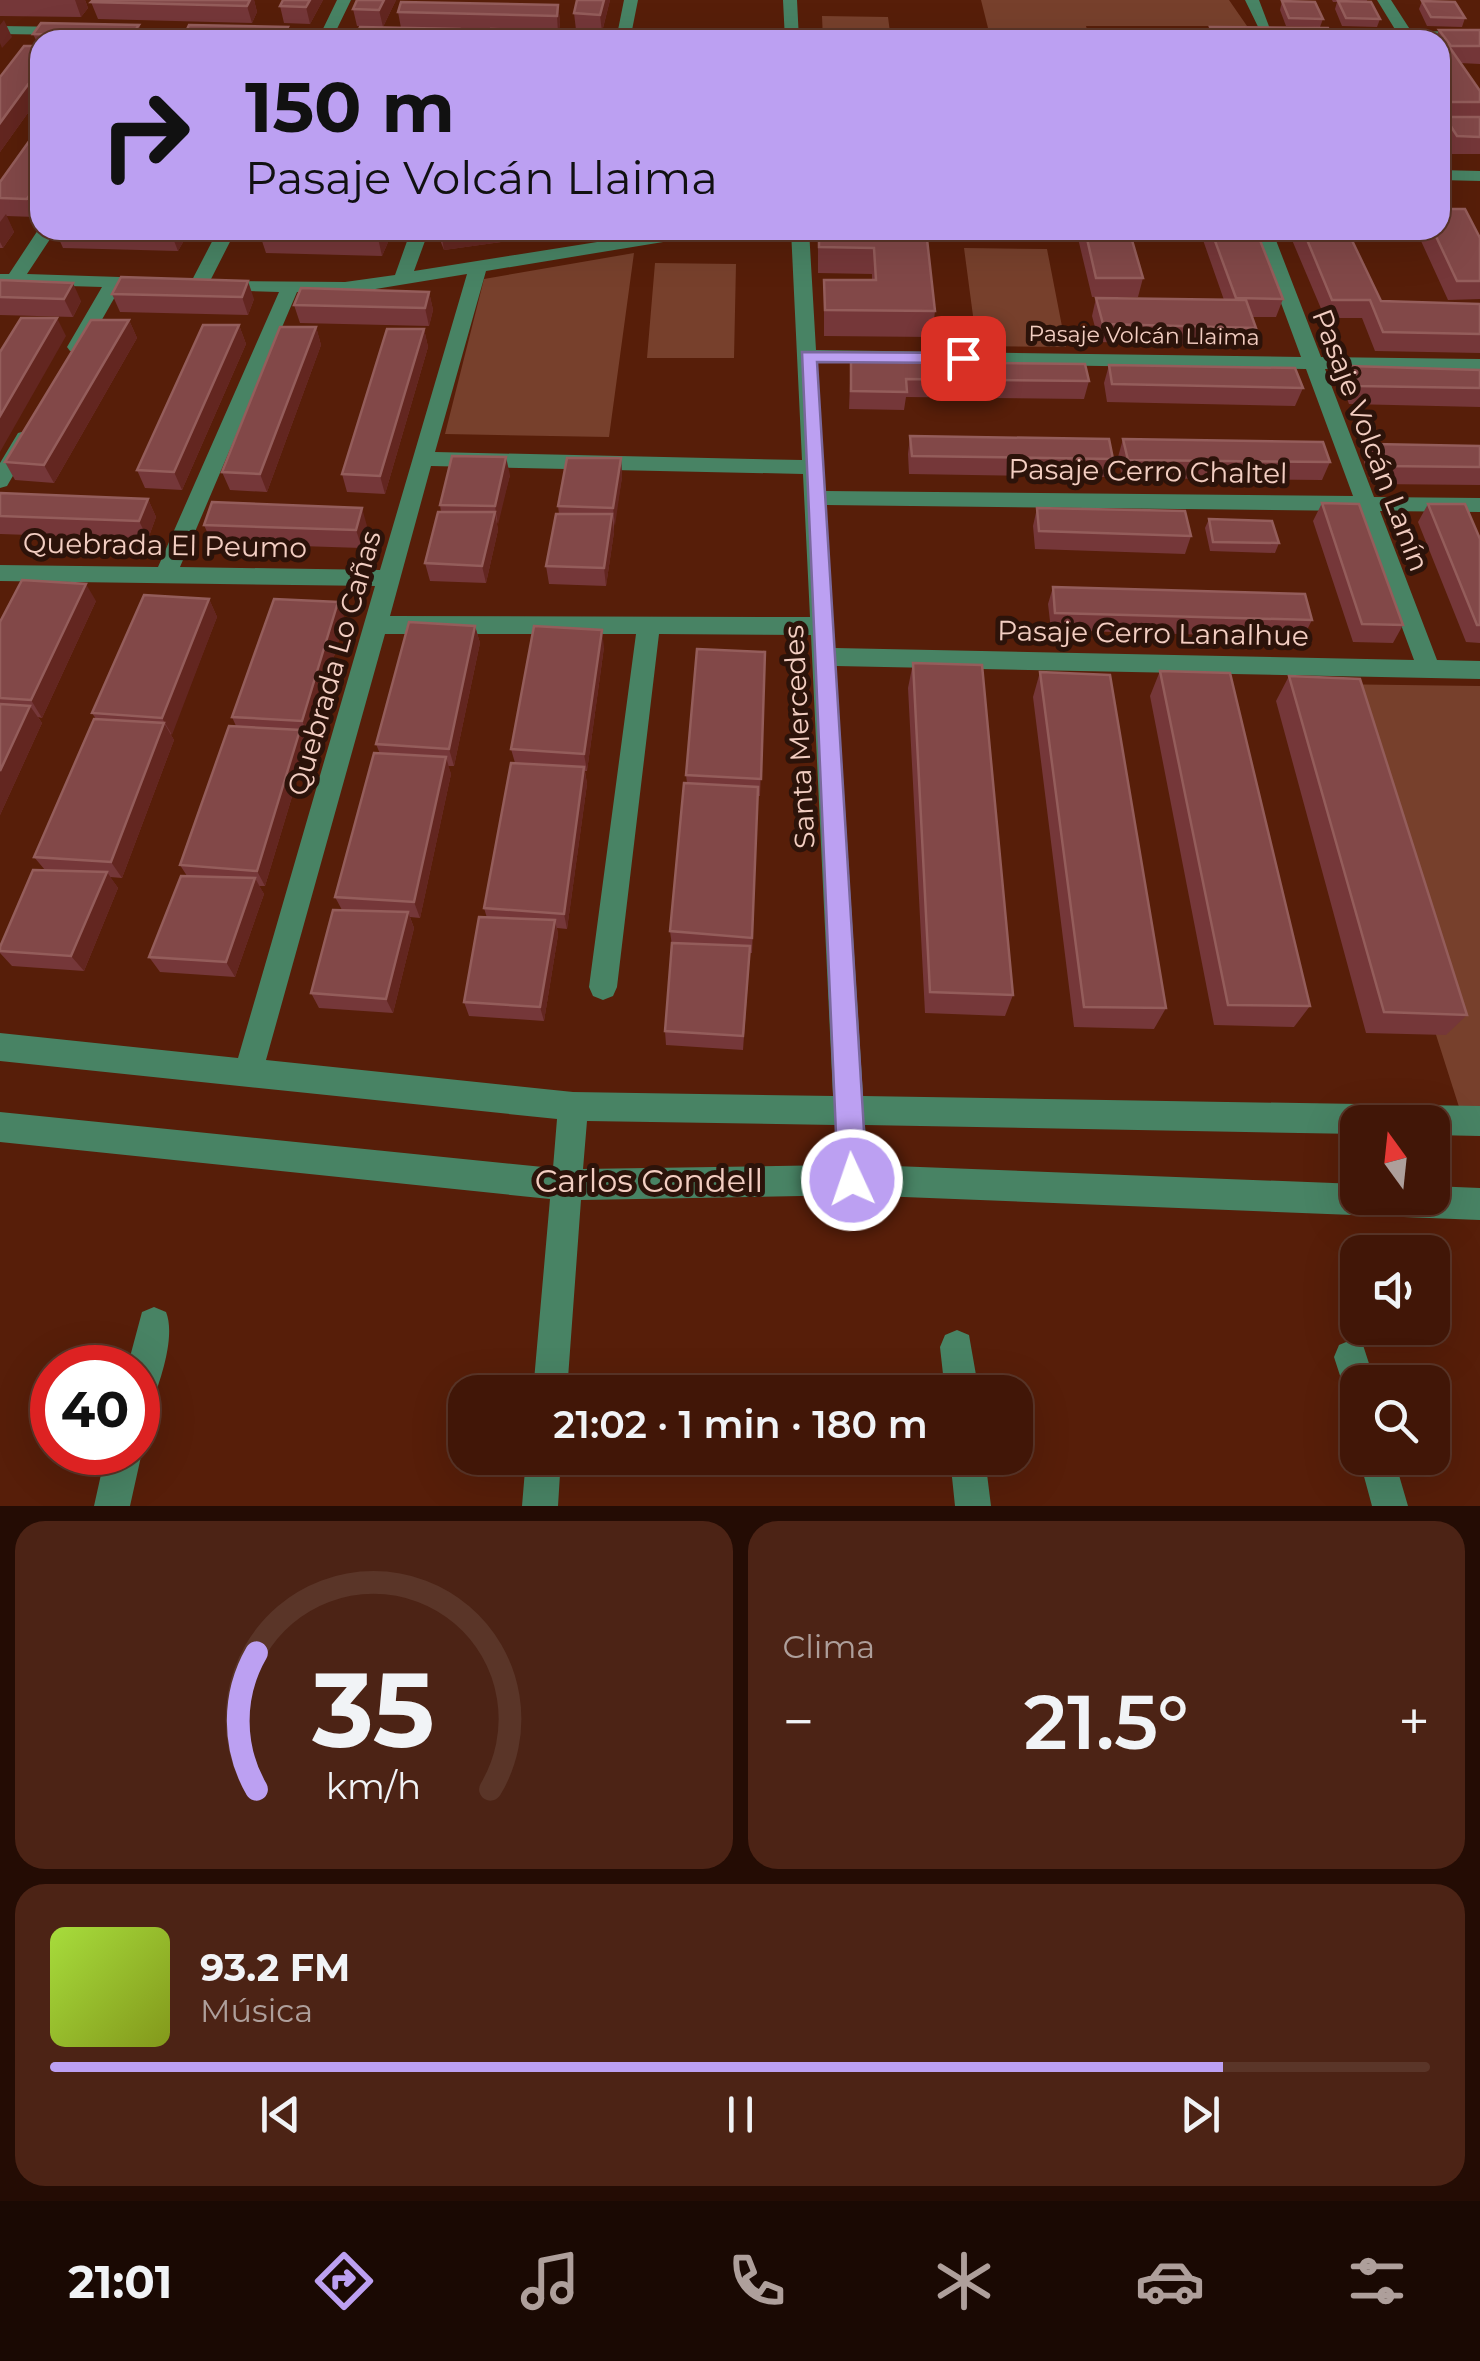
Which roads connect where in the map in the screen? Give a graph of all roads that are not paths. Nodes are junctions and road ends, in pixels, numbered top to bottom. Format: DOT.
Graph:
graph roads {
  1 [pos="344,0"];
  2 [pos="631,0"];
  3 [pos="790,0"];
  4 [pos="1252,0"];
  5 [pos="1384,0"];
  6 [pos="0,30"];
  7 [pos="330,30"];
  8 [pos="625,30"];
  9 [pos="792,30"];
  10 [pos="1266,30"];
  11 [pos="1403,30"];
  12 [pos="30,36"];
  13 [pos="1450,36"];
  14 [pos="1480,36"];
  15 [pos="1450,175"];
  16 [pos="1480,176"];
  17 [pos="39,240"];
  18 [pos="219,240"];
  19 [pos="416,240"];
  20 [pos="590,240"];
  21 [pos="648,240"];
  22 [pos="801,240"];
  23 [pos="1266,240"];
  24 [pos="589,250"];
  25 [pos="477,269"];
  26 [pos="7,279"];
  27 [pos="402,279"];
  28 [pos="114,282"];
  29 [pos="182,284"];
  30 [pos="290,286"];
  31 [pos="808,356"];
  32 [pos="1311,362"];
  33 [pos="66,365"];
  34 [pos="1480,365"];
  35 [pos="38,415"];
  36 [pos="423,459"];
  37 [pos="814,467"];
  38 [pos="0,481"];
  39 [pos="816,498"];
  40 [pos="1366,504"];
  41 [pos="1480,505"];
  42 [pos="0,573"];
  43 [pos="165,576"];
  44 [pos="389,578"];
  45 [pos="377,625"];
  46 [pos="649,625"];
  47 [pos="822,626"];
  48 [pos="824,656"];
  49 [pos="1429,668"];
  50 [pos="1480,670"];
  51 [pos="603,987"];
  52 [pos="0,1048"];
  53 [pos="248,1073"];
  54 [pos="573,1106"];
  55 [pos="849,1110"];
  56 [pos="1480,1122"];
  57 [pos="0,1128"];
  58 [pos="852,1180"];
  59 [pos="566,1185"];
  60 [pos="1480,1204"];
  61 [pos="154,1324"];
  62 [pos="149,1345"];
  63 [pos="958,1347"];
  64 [pos="551,1375"];
  65 [pos="960,1375"];
  66 [pos="119,1475"];
  67 [pos="543,1475"];
  68 [pos="970,1475"];
  69 [pos="1382,1475"];
  70 [pos="112,1506"];
  71 [pos="540,1506"];
  72 [pos="973,1506"];
  73 [pos="1390,1506"];
  1 -- 7 [label="street"];
  2 -- 8 [label="street"];
  3 -- 9 [label="street"];
  4 -- 10 [label="street"];
  5 -- 11 [label="street"];
  6 -- 12 [label="street"];
  13 -- 14 [label="street"];
  15 -- 16 [label="street"];
  17 -- 26 [label="street"];
  18 -- 29 [label="street"];
  19 -- 27 [label="street"];
  20 -- 24 [label="street"];
  21 -- 24 [label="street"];
  22 -- 31 [label="street, Santa Mercedes"];
  23 -- 32 [label="street, Pasaje Volcán Lanín"];
  24 -- 25 [label="street"];
  25 -- 27 [label="street"];
  25 -- 36 [label="street, Quebrada Lo Cañas"];
  26 -- 28 [label="street"];
  27 -- 30 [label="street"];
  28 -- 29 [label="street"];
  28 -- 33 [label="street"];
  29 -- 30 [label="street"];
  30 -- 43 [label="street"];
  31 -- 32 [label="street, Pasaje Volcán Llaima"];
  31 -- 37 [label="street, Santa Mercedes"];
  32 -- 34 [label="street, Pasaje Volcán Llaima"];
  32 -- 40 [label="street, Pasaje Volcán Lanín"];
  35 -- 38 [label="street"];
  36 -- 37 [label="street"];
  36 -- 44 [label="street, Quebrada Lo Cañas"];
  37 -- 39 [label="street, Santa Mercedes"];
  39 -- 40 [label="street, Pasaje Cerro Chaltel"];
  39 -- 47 [label="street, Santa Mercedes"];
  40 -- 41 [label="street, Pasaje Cerro Chaltel"];
  40 -- 49 [label="street, Pasaje Volcán Lanín"];
  42 -- 43 [label="street, Quebrada El Peumo"];
  43 -- 44 [label="street, Quebrada El Peumo"];
  44 -- 45 [label="street, Quebrada Lo Cañas"];
  45 -- 46 [label="street"];
  45 -- 53 [label="street, Quebrada Lo Cañas"];
  46 -- 47 [label="street"];
  46 -- 51 [label="street"];
  47 -- 48 [label="street, Santa Mercedes"];
  48 -- 49 [label="street, Pasaje Cerro Lanalhue"];
  48 -- 55 [label="street, Santa Mercedes"];
  49 -- 50 [label="street, Pasaje Cerro Lanalhue"];
  52 -- 53 [label="street"];
  53 -- 54 [label="street"];
  54 -- 55 [label="street"];
  54 -- 59 [label="street"];
  55 -- 56 [label="street"];
  55 -- 58 [label="street, Santa Mercedes"];
  57 -- 59 [label="street, Carlos Condell"];
  58 -- 59 [label="street, Carlos Condell"];
  58 -- 60 [label="street, Carlos Condell"];
  59 -- 64 [label="street"];
  61 -- 62 [label="street"];
  63 -- 65 [label="street"];
  66 -- 70 [label="street"];
  67 -- 71 [label="street"];
  68 -- 72 [label="street"];
  69 -- 73 [label="street"];
}
